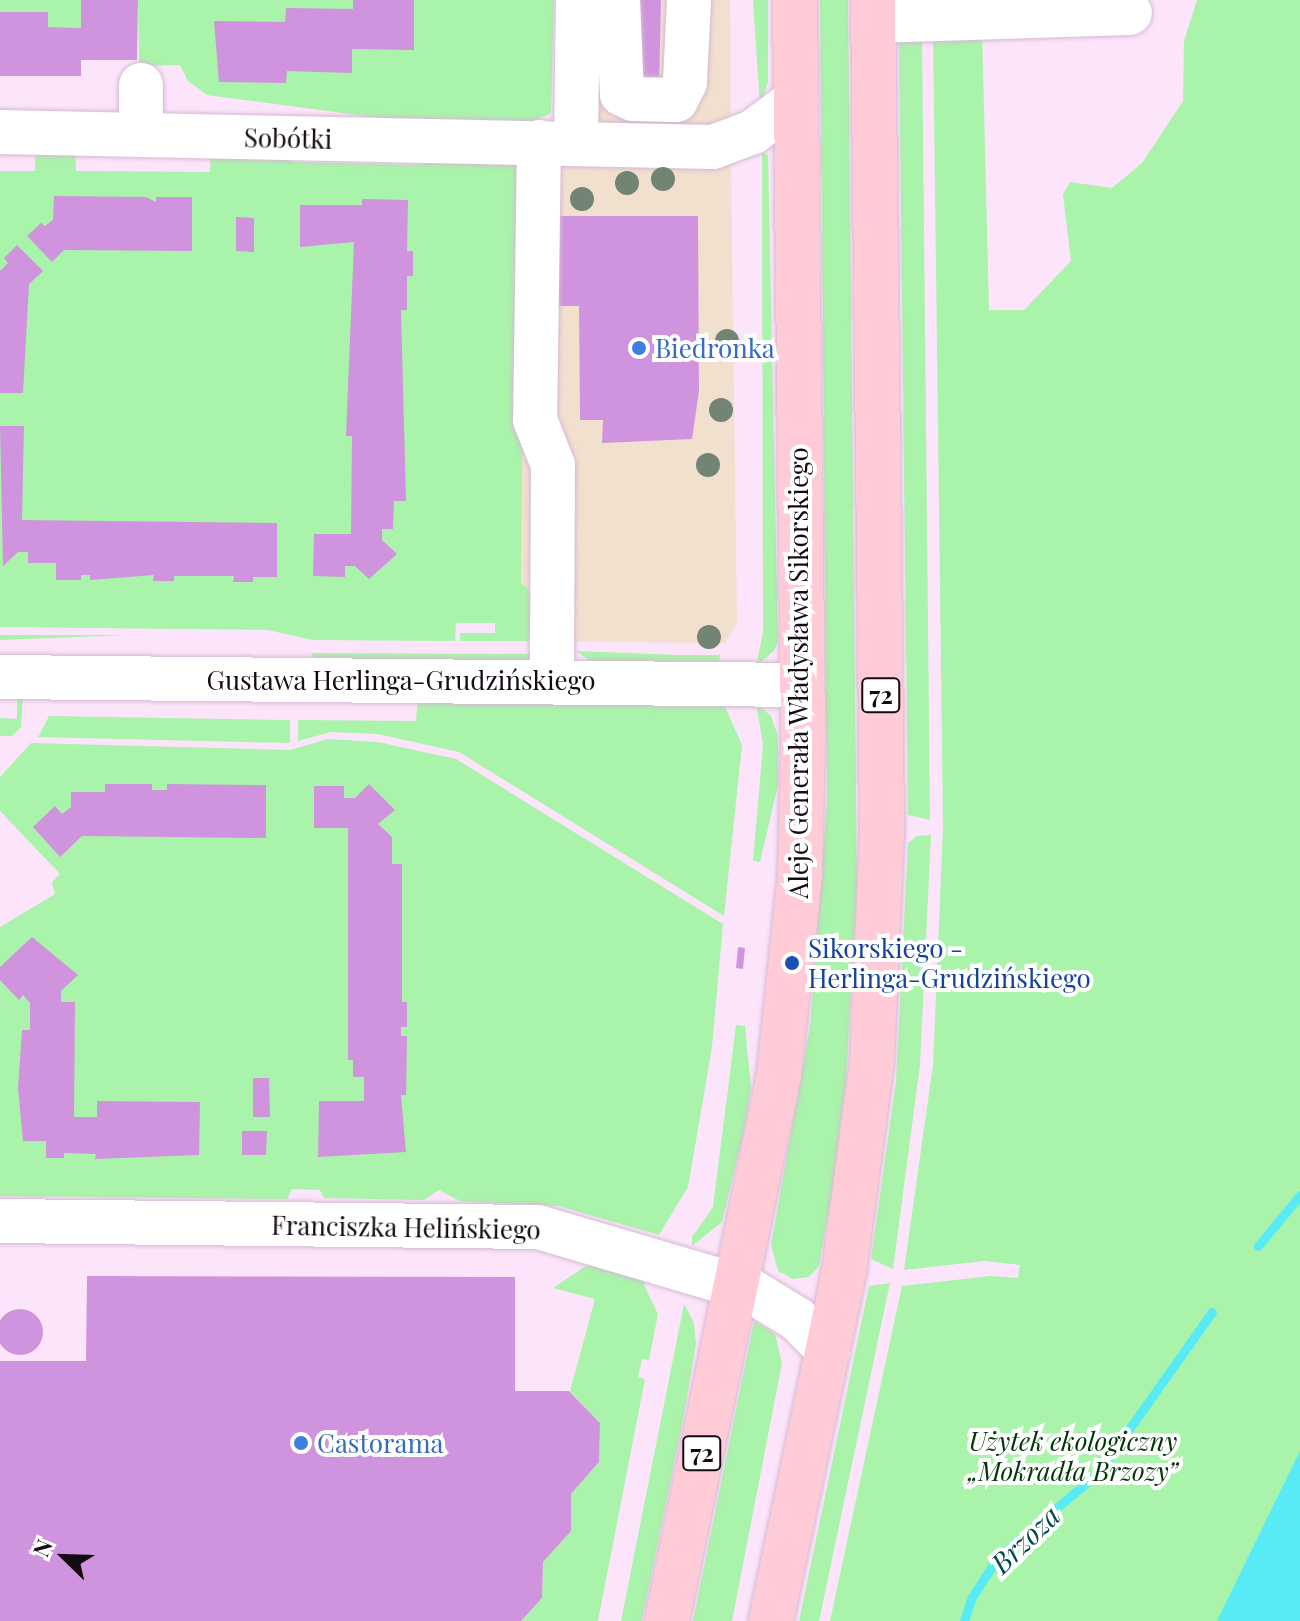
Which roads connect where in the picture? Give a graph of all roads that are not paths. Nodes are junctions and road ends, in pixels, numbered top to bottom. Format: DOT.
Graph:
graph roads {
  1 [pos="578,0"];
  2 [pos="618,0"];
  3 [pos="689,0"];
  4 [pos="795,0"];
  5 [pos="873,11"];
  6 [pos="1130,13"];
  7 [pos="141,85"];
  8 [pos="796,100"];
  9 [pos="0,132"];
  10 [pos="141,135"];
  11 [pos="557,142"];
  12 [pos="0,677"];
  13 [pos="552,681"];
  14 [pos="802,685"];
  15 [pos="0,1221"];
  16 [pos="737,1285"];
  17 [pos="828,1350"];
  18 [pos="667,1621"];
  19 [pos="771,1621"];
  1 -- 11 [label="street"];
  2 -- 3 [label="street"];
  4 -- 8 [label="main road, Aleje Generała Władysława Sikorskiego / 72"];
  5 -- 6 [label="street"];
  5 -- 17 [label="main road, 72"];
  7 -- 10 [label="street"];
  8 -- 11 [label="street, Sobótki"];
  8 -- 14 [label="main road, Aleje Generała Władysława Sikorskiego / 72"];
  9 -- 10 [label="street, Sobótki"];
  10 -- 11 [label="street, Sobótki"];
  11 -- 13 [label="street"];
  12 -- 13 [label="street, Gustawa Herlinga-Grudzińskiego"];
  13 -- 14 [label="street, Gustawa Herlinga-Grudzińskiego"];
  14 -- 16 [label="main road, Aleje Generała Władysława Sikorskiego / 72"];
  15 -- 16 [label="street, Franciszka Helińskiego"];
  16 -- 17 [label="street, Franciszka Helińskiego"];
  16 -- 18 [label="main road, Aleje Generała Władysława Sikorskiego / 72"];
  17 -- 19 [label="main road, 72"];
}
